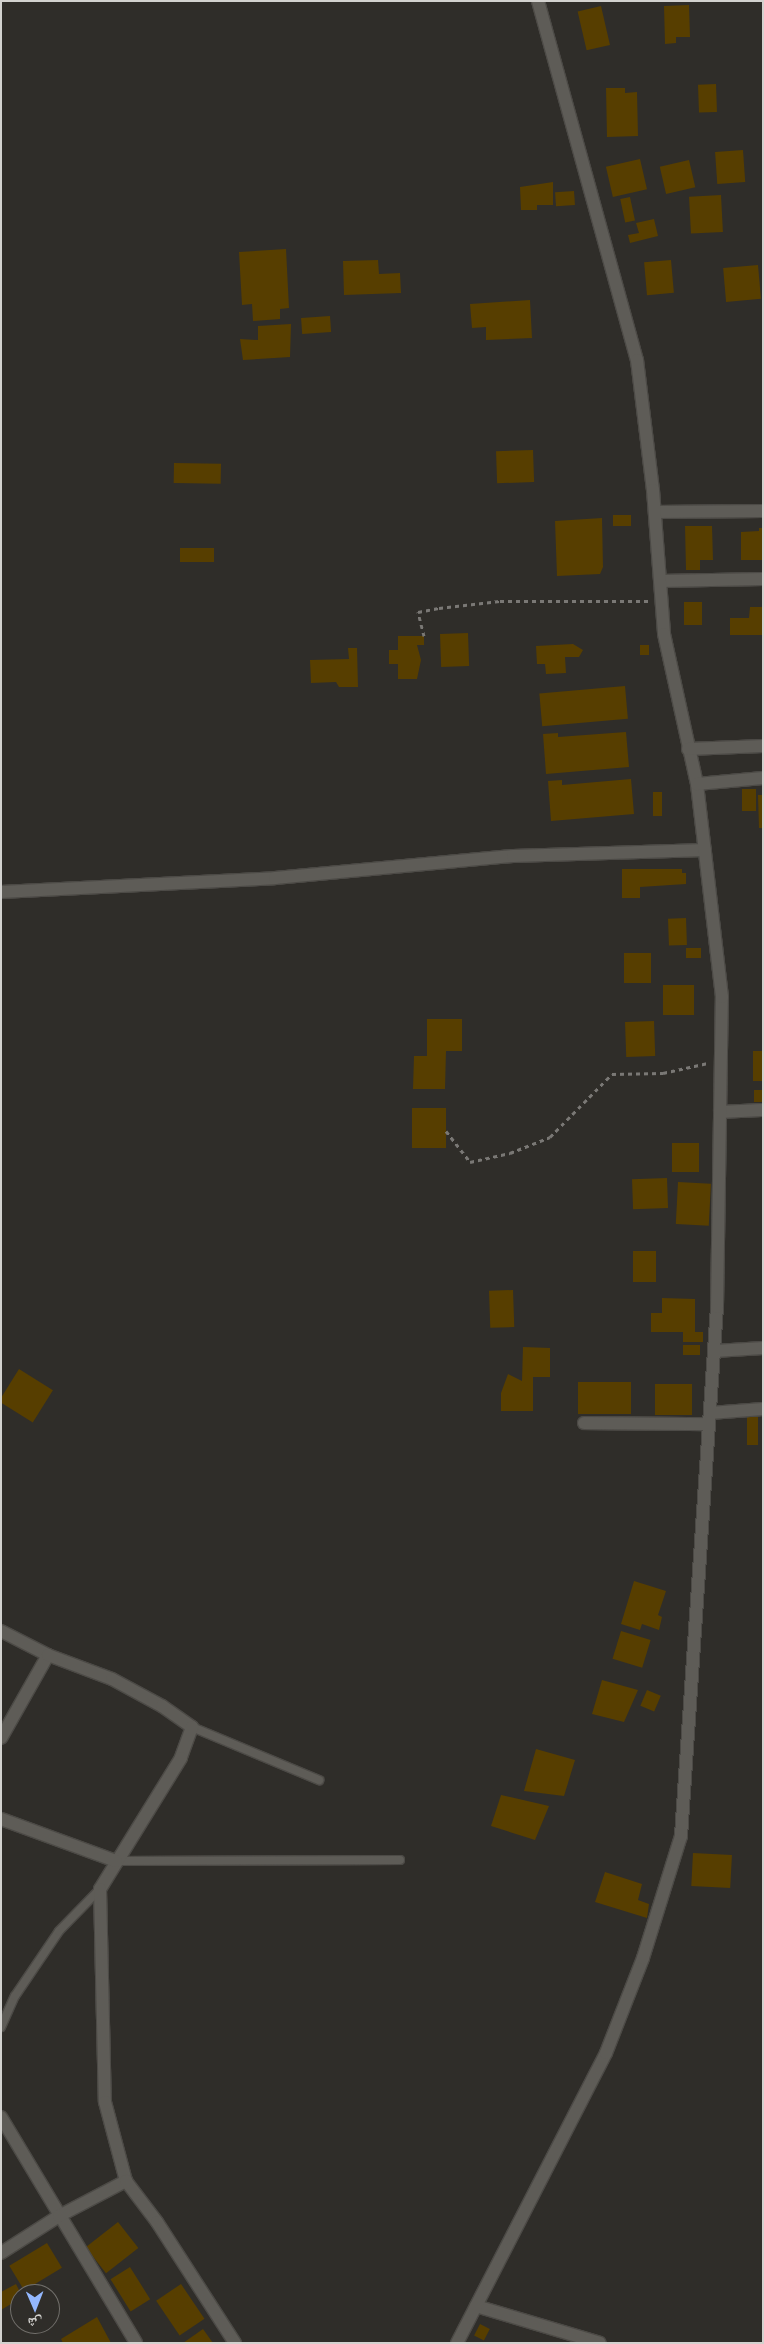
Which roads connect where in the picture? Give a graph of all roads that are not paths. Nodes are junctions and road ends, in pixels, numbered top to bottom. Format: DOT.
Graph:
graph roads {
  1 [pos="538,1"];
  2 [pos="655,512"];
  3 [pos="763,512"];
  4 [pos="763,579"];
  5 [pos="660,582"];
  6 [pos="763,746"];
  7 [pos="688,749"];
  8 [pos="763,778"];
  9 [pos="697,784"];
  10 [pos="705,850"];
  11 [pos="1,892"];
  12 [pos="763,1110"];
  13 [pos="720,1112"];
  14 [pos="763,1348"];
  15 [pos="715,1351"];
  16 [pos="763,1409"];
  17 [pos="709,1419"];
  18 [pos="584,1423"];
  19 [pos="1,1631"];
  20 [pos="48,1655"];
  21 [pos="192,1727"];
  22 [pos="1,1738"];
  23 [pos="319,1780"];
  24 [pos="1,1818"];
  25 [pos="400,1860"];
  26 [pos="116,1861"];
  27 [pos="100,1889"];
  28 [pos="1,2027"];
  29 [pos="1,2117"];
  30 [pos="126,2181"];
  31 [pos="59,2216"];
  32 [pos="1,2253"];
  33 [pos="476,2306"];
  34 [pos="136,2343"];
  35 [pos="235,2343"];
  36 [pos="457,2343"];
  37 [pos="600,2343"];
  1 -- 2 [label="street"];
  2 -- 3 [label="street"];
  2 -- 5 [label="street"];
  4 -- 5 [label="street"];
  5 -- 7 [label="street"];
  6 -- 7 [label="street"];
  7 -- 9 [label="street"];
  8 -- 9 [label="street"];
  9 -- 10 [label="street"];
  10 -- 11 [label="street"];
  10 -- 13 [label="street"];
  12 -- 13 [label="street"];
  13 -- 15 [label="street"];
  14 -- 15 [label="street"];
  15 -- 17 [label="street"];
  16 -- 17 [label="street"];
  17 -- 18 [label="street"];
  17 -- 33 [label="street"];
  19 -- 20 [label="street"];
  20 -- 21 [label="street"];
  20 -- 22 [label="street"];
  21 -- 23 [label="lane"];
  21 -- 26 [label="street"];
  24 -- 26 [label="street"];
  25 -- 26 [label="lane"];
  26 -- 27 [label="street"];
  27 -- 28 [label="lane"];
  27 -- 30 [label="street"];
  29 -- 31 [label="street"];
  30 -- 31 [label="street"];
  30 -- 35 [label="street"];
  31 -- 32 [label="street"];
  31 -- 34 [label="street"];
  33 -- 36 [label="street"];
  33 -- 37 [label="street"];
}
